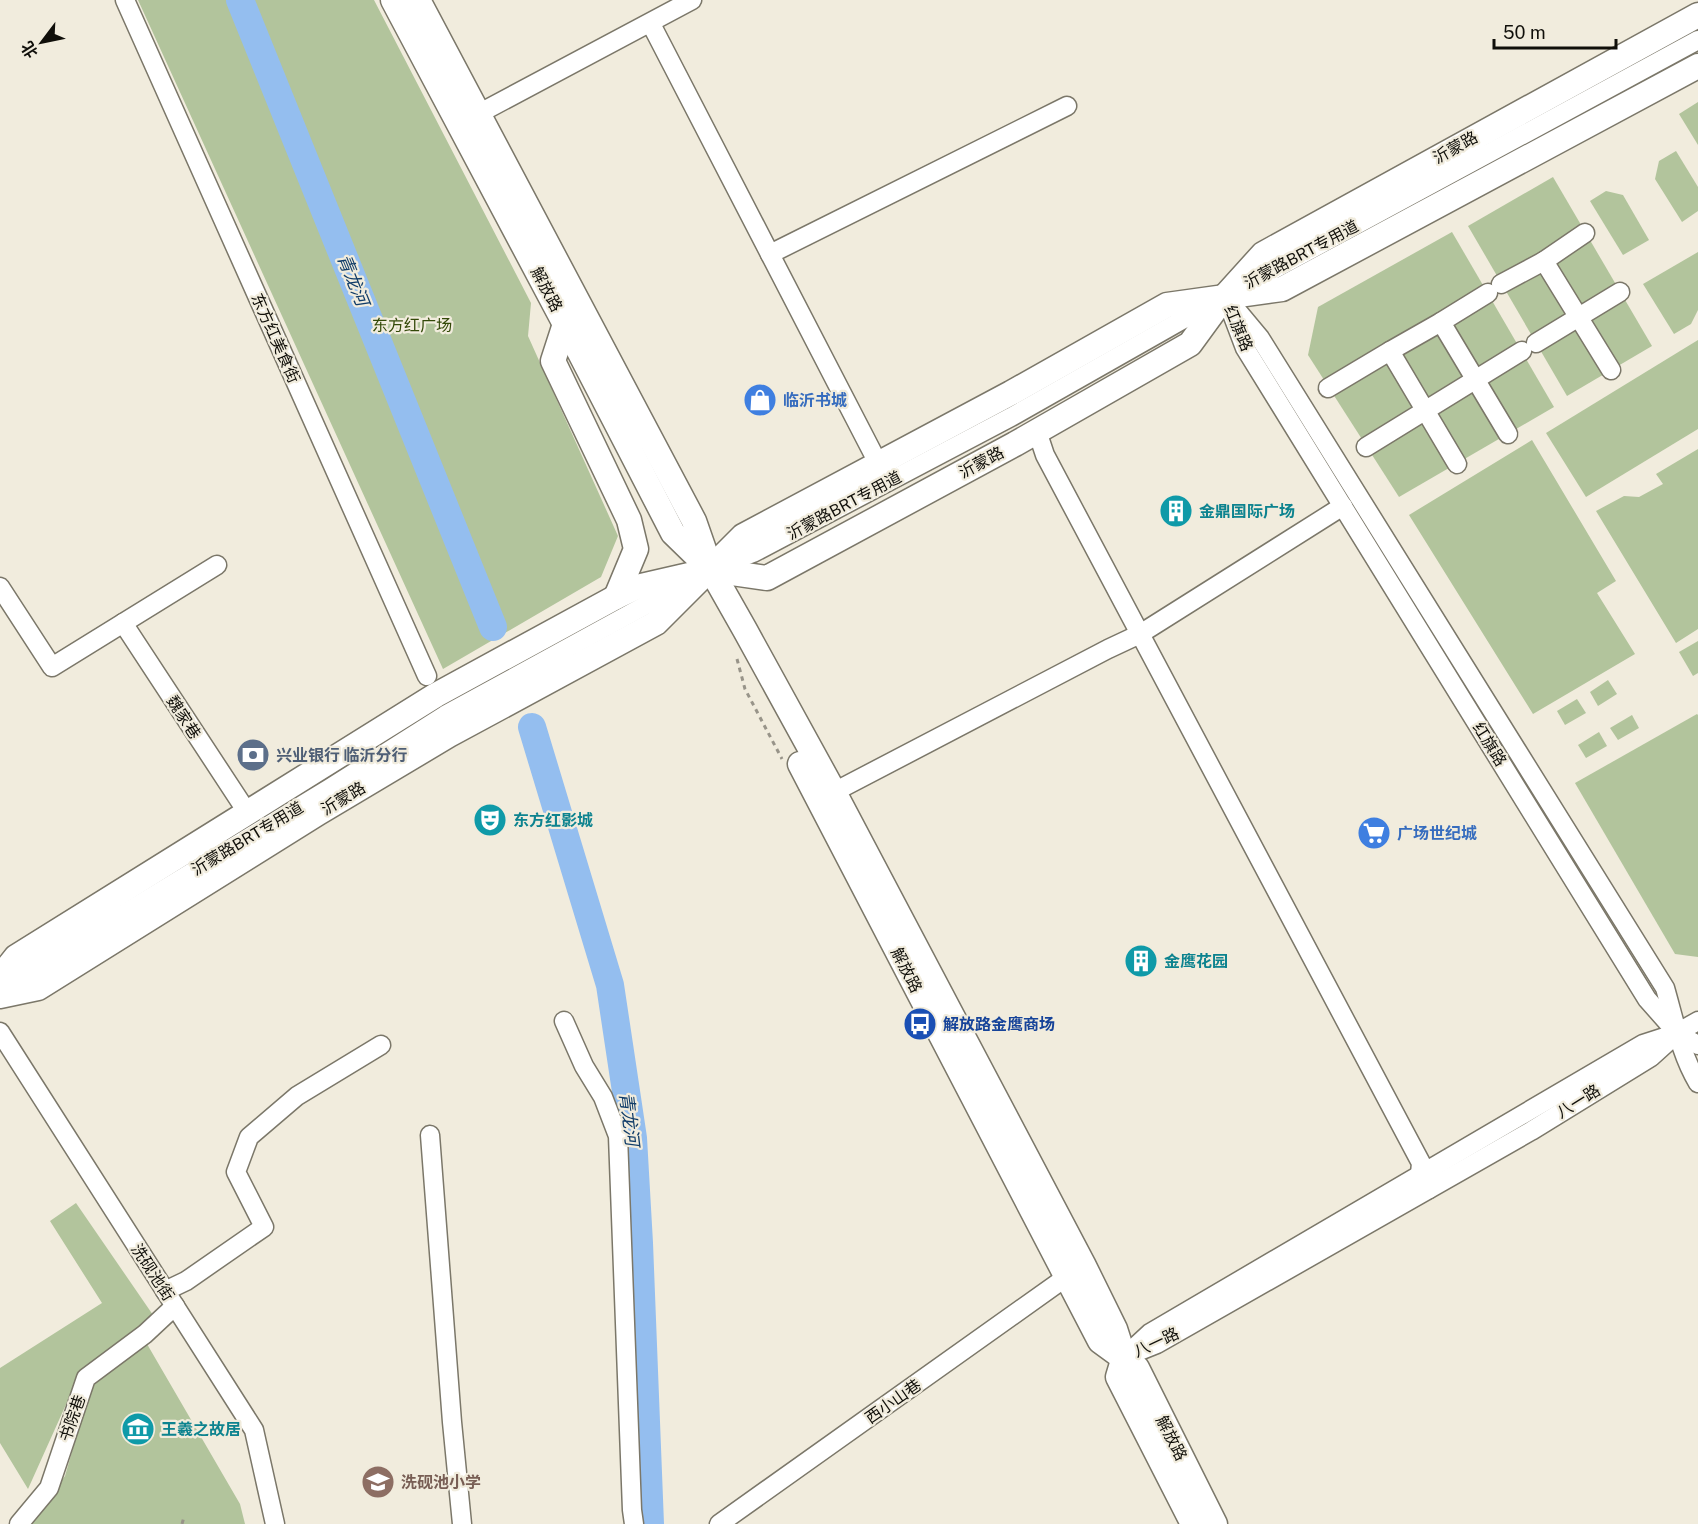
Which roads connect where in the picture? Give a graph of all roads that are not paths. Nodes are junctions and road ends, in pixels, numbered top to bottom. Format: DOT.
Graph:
graph roads {
  1 [pos="124,0"];
  2 [pos="393,0"];
  3 [pos="418,0"];
  4 [pos="692,0"];
  5 [pos="1698,15"];
  6 [pos="651,24"];
  7 [pos="1698,40"];
  8 [pos="1698,66"];
  9 [pos="1067,106"];
  10 [pos="478,114"];
  11 [pos="1585,233"];
  12 [pos="770,254"];
  13 [pos="1544,261"];
  14 [pos="1620,292"];
  15 [pos="1225,296"];
  16 [pos="1579,317"];
  17 [pos="1441,322"];
  18 [pos="565,324"];
  19 [pos="1390,351"];
  20 [pos="1611,370"];
  21 [pos="1475,379"];
  22 [pos="1328,388"];
  23 [pos="1425,409"];
  24 [pos="1037,431"];
  25 [pos="1508,434"];
  26 [pos="1366,447"];
  27 [pos="1457,464"];
  28 [pos="879,465"];
  29 [pos="1343,506"];
  30 [pos="217,565"];
  31 [pos="711,570"];
  32 [pos="0,587"];
  33 [pos="616,597"];
  34 [pos="123,622"];
  35 [pos="1140,634"];
  36 [pos="427,676"];
  37 [pos="834,792"];
  38 [pos="247,812"];
  39 [pos="0,977"];
  40 [pos="0,989"];
  41 [pos="0,996"];
  42 [pos="564,1021"];
  43 [pos="1698,1021"];
  44 [pos="0,1032"];
  45 [pos="1677,1033"];
  46 [pos="381,1045"];
  47 [pos="1698,1045"];
  48 [pos="1698,1083"];
  49 [pos="430,1135"];
  50 [pos="1425,1181"];
  51 [pos="1065,1278"];
  52 [pos="170,1299"];
  53 [pos="1124,1357"];
  54 [pos="19,1524"];
  55 [pos="275,1524"];
  56 [pos="462,1524"];
  57 [pos="634,1524"];
  58 [pos="719,1524"];
  59 [pos="1193,1524"];
  60 [pos="1215,1524"];
  1 -- 36 [label="street, 东方红美食街"];
  2 -- 18 [label="main road, 解放路"];
  3 -- 10 [label="main road, 解放路"];
  4 -- 6 [label="street"];
  5 -- 15 [label="main road, 沂蒙路"];
  6 -- 10 [label="street"];
  6 -- 12 [label="street"];
  7 -- 15 [label="street, 沂蒙路BRT专用道"];
  8 -- 15 [label="main road, 沂蒙路"];
  9 -- 12 [label="street"];
  10 -- 31 [label="main road, 解放路"];
  11 -- 13 [label="street"];
  12 -- 28 [label="street"];
  13 -- 16 [label="street"];
  13 -- 17 [label="street"];
  14 -- 16 [label="street"];
  15 -- 24 [label="main road, 沂蒙路"];
  15 -- 28 [label="main road, 沂蒙路"];
  15 -- 29 [label="street, 红旗路"];
  15 -- 31 [label="street, 沂蒙路BRT专用道"];
  15 -- 45 [label="street, 红旗路"];
  16 -- 20 [label="street"];
  16 -- 21 [label="street"];
  17 -- 19 [label="street"];
  17 -- 21 [label="street"];
  18 -- 31 [label="main road, 解放路"];
  18 -- 33 [label="main road"];
  19 -- 22 [label="street"];
  19 -- 23 [label="street"];
  21 -- 23 [label="street"];
  21 -- 25 [label="street"];
  23 -- 26 [label="street"];
  23 -- 27 [label="street"];
  24 -- 31 [label="main road, 沂蒙路"];
  24 -- 35 [label="street"];
  28 -- 31 [label="main road, 沂蒙路"];
  29 -- 35 [label="street"];
  29 -- 45 [label="street, 红旗路"];
  30 -- 34 [label="street"];
  31 -- 33 [label="main road, 沂蒙路"];
  31 -- 37 [label="main road, 解放路"];
  31 -- 40 [label="street, 沂蒙路BRT专用道"];
  31 -- 41 [label="main road, 沂蒙路"];
  31 -- 51 [label="main road, 解放路"];
  32 -- 34 [label="street"];
  33 -- 38 [label="main road, 沂蒙路"];
  34 -- 38 [label="street, 魏家巷"];
  35 -- 37 [label="street"];
  35 -- 50 [label="street"];
  37 -- 53 [label="main road, 解放路"];
  38 -- 39 [label="main road, 沂蒙路"];
  42 -- 57 [label="street"];
  43 -- 45 [label="street, 八一路"];
  44 -- 52 [label="street, 洗砚池街"];
  45 -- 47 [label="street, 红旗路"];
  45 -- 48 [label="street, 红旗路"];
  45 -- 50 [label="street, 八一路"];
  46 -- 52 [label="street, 书院巷"];
  49 -- 56 [label="street"];
  50 -- 53 [label="street, 八一路"];
  51 -- 53 [label="main road, 解放路"];
  51 -- 58 [label="street, 西小山巷"];
  52 -- 54 [label="street, 书院巷"];
  52 -- 55 [label="street, 洗砚池街"];
  53 -- 59 [label="main road, 解放路"];
  53 -- 60 [label="main road, 解放路"];
}
